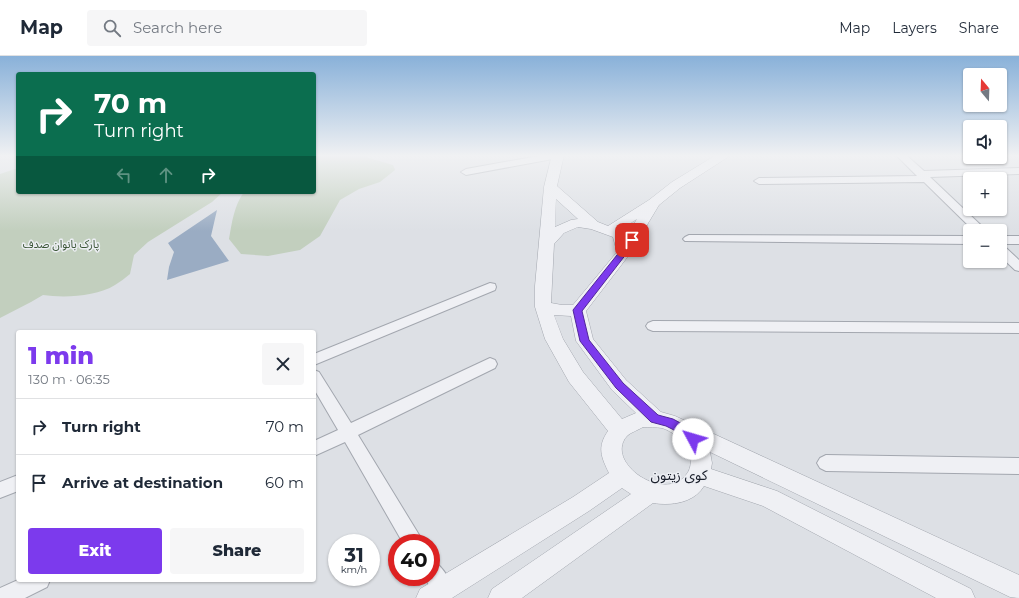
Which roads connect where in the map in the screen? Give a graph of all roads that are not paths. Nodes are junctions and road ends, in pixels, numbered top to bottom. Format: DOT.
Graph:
graph roads {
  1 [pos="552,180"];
  2 [pos="684,180"];
  3 [pos="782,180"];
  4 [pos="928,180"];
  5 [pos="759,181"];
  6 [pos="550,187"];
  7 [pos="654,203"];
  8 [pos="974,224"];
  9 [pos="593,225"];
  10 [pos="609,231"];
  11 [pos="689,239"];
  12 [pos="963,240"];
  13 [pos="1007,240"];
  14 [pos="1019,240"];
  15 [pos="547,242"];
  16 [pos="624,252"];
  17 [pos="1007,256"];
  18 [pos="1019,267"];
  19 [pos="490,287"];
  20 [pos="543,307"];
  21 [pos="578,310"];
  22 [pos="653,326"];
  23 [pos="1019,328"];
  24 [pos="316,359"];
  25 [pos="490,364"];
  26 [pos="316,380"];
  27 [pos="655,419"];
  28 [pos="682,429"];
  29 [pos="619,430"];
  30 [pos="347,434"];
  31 [pos="316,448"];
  32 [pos="826,463"];
  33 [pos="1019,466"];
  34 [pos="700,475"];
  35 [pos="622,476"];
  36 [pos="16,483"];
  37 [pos="0,490"];
  38 [pos="650,493"];
  39 [pos="408,534"];
  40 [pos="36,582"];
  41 [pos="440,583"];
  42 [pos="1019,588"];
  43 [pos="2,598"];
  44 [pos="501,598"];
  45 [pos="962,598"];
  1 -- 6 [label="street"];
  2 -- 7 [label="street"];
  3 -- 5 [label="street"];
  4 -- 8 [label="street"];
  6 -- 9 [label="street"];
  6 -- 15 [label="street"];
  7 -- 10 [label="street"];
  7 -- 16 [label="street"];
  9 -- 10 [label="street"];
  9 -- 15 [label="street"];
  10 -- 16 [label="street"];
  11 -- 12 [label="street"];
  13 -- 14 [label="street"];
  15 -- 20 [label="street"];
  16 -- 21 [label="street"];
  17 -- 18 [label="street"];
  19 -- 24 [label="street"];
  20 -- 21 [label="street"];
  20 -- 29 [label="street"];
  21 -- 27 [label="street"];
  22 -- 23 [label="street"];
  25 -- 30 [label="street"];
  26 -- 30 [label="street"];
  27 -- 28 [label="street"];
  27 -- 29 [label="street"];
  28 -- 34 [label="street"];
  28 -- 42 [label="street"];
  29 -- 35 [label="street"];
  30 -- 31 [label="street"];
  30 -- 39 [label="street"];
  32 -- 33 [label="street"];
  34 -- 38 [label="street"];
  34 -- 45 [label="street"];
  35 -- 38 [label="street"];
  35 -- 41 [label="street"];
  36 -- 37 [label="street"];
  38 -- 44 [label="street"];
  40 -- 43 [label="street"];
}
